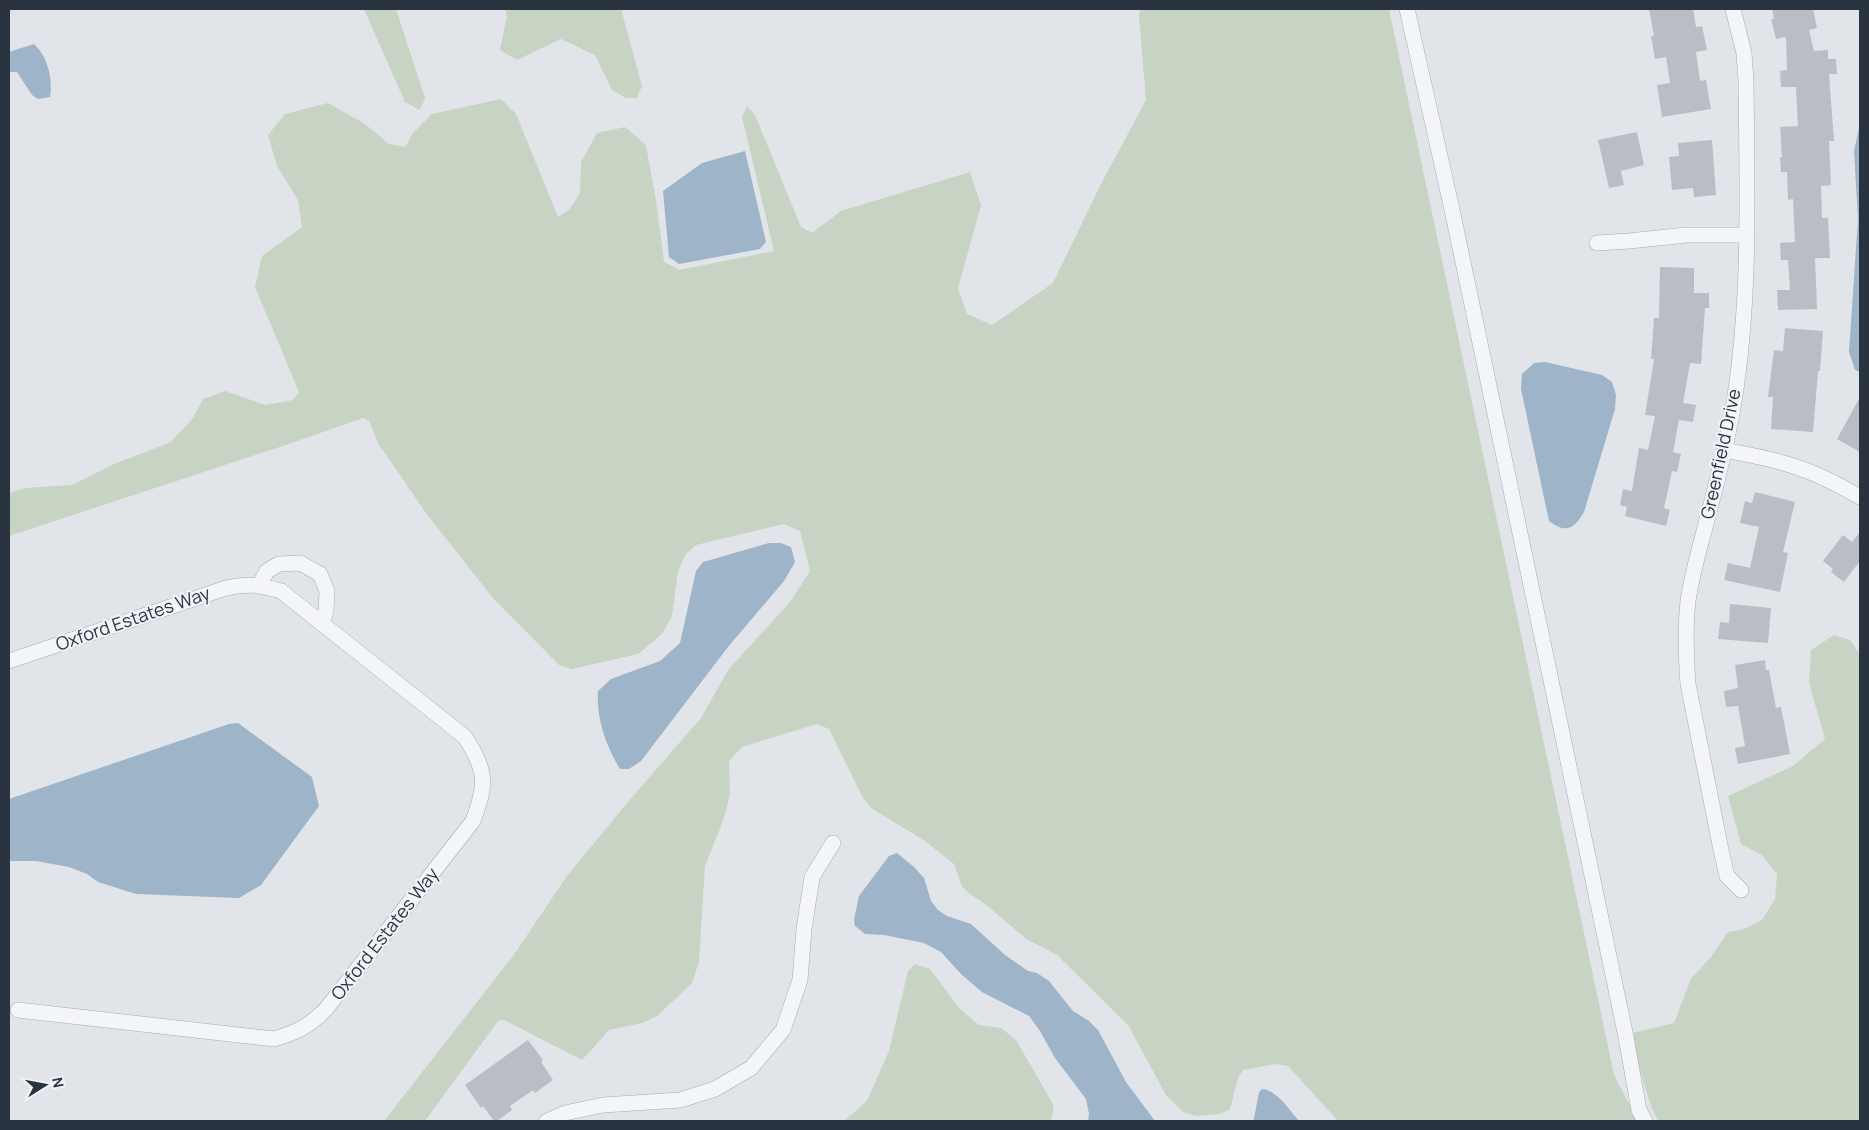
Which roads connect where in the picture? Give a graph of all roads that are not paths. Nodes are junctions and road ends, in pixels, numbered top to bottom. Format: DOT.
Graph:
graph roads {
  1 [pos="1407,9"];
  2 [pos="1733,9"];
  3 [pos="1747,235"];
  4 [pos="1597,243"];
  5 [pos="1725,450"];
  6 [pos="1860,497"];
  7 [pos="259,585"];
  8 [pos="322,624"];
  9 [pos="9,661"];
  10 [pos="833,844"];
  11 [pos="1741,890"];
  12 [pos="18,1010"];
  13 [pos="547,1121"];
  14 [pos="1644,1121"];
  1 -- 14 [label="street"];
  2 -- 3 [label="street, Greenfield Drive"];
  3 -- 4 [label="street"];
  3 -- 5 [label="street, Greenfield Drive"];
  5 -- 6 [label="street"];
  5 -- 11 [label="street, Greenfield Drive"];
  7 -- 8 [label="street, Oxford Estates Way"];
  7 -- 8 [label="street"];
  7 -- 9 [label="street, Oxford Estates Way"];
  8 -- 12 [label="street, Oxford Estates Way"];
  10 -- 13 [label="street"];
}
